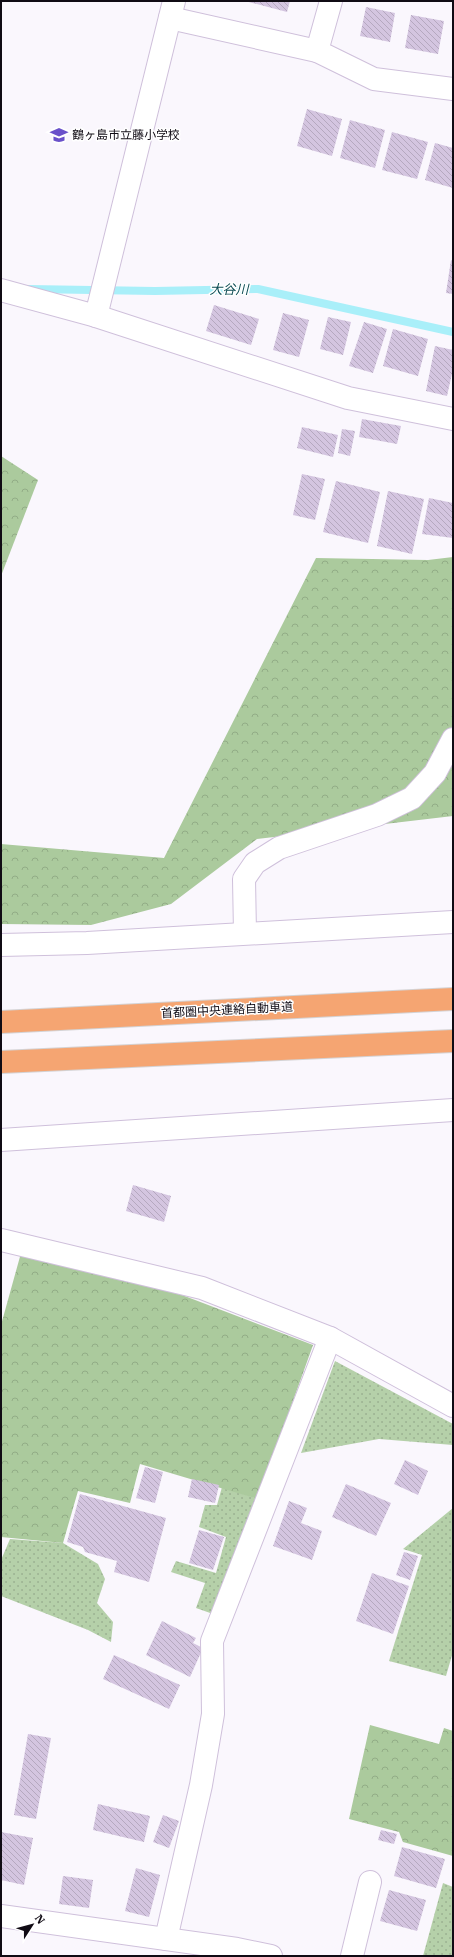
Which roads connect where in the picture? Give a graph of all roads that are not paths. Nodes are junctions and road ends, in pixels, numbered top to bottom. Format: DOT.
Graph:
graph roads {
  1 [pos="331,1"];
  2 [pos="172,10"];
  3 [pos="317,51"];
  4 [pos="453,88"];
  5 [pos="1,290"];
  6 [pos="96,316"];
  7 [pos="453,419"];
  8 [pos="453,739"];
  9 [pos="453,922"];
  10 [pos="245,933"];
  11 [pos="1,945"];
  12 [pos="453,999"];
  13 [pos="1,1022"];
  14 [pos="453,1041"];
  15 [pos="1,1062"];
  16 [pos="453,1110"];
  17 [pos="1,1140"];
  18 [pos="1,1240"];
  19 [pos="330,1338"];
  20 [pos="453,1406"];
  21 [pos="370,1882"];
  22 [pos="1,1916"];
  23 [pos="166,1940"];
  24 [pos="271,1956"];
  25 [pos="352,1956"];
  1 -- 3 [label="street"];
  2 -- 3 [label="street"];
  2 -- 6 [label="street"];
  3 -- 4 [label="street"];
  5 -- 6 [label="street"];
  6 -- 7 [label="street"];
  8 -- 10 [label="street"];
  9 -- 10 [label="street"];
  10 -- 11 [label="street"];
  12 -- 13 [label="highway, 首都圏中央連絡自動車道"];
  14 -- 15 [label="highway"];
  16 -- 17 [label="street"];
  18 -- 19 [label="street"];
  19 -- 20 [label="street"];
  19 -- 23 [label="street"];
  21 -- 25 [label="street"];
  22 -- 23 [label="street"];
  23 -- 24 [label="street"];
}
